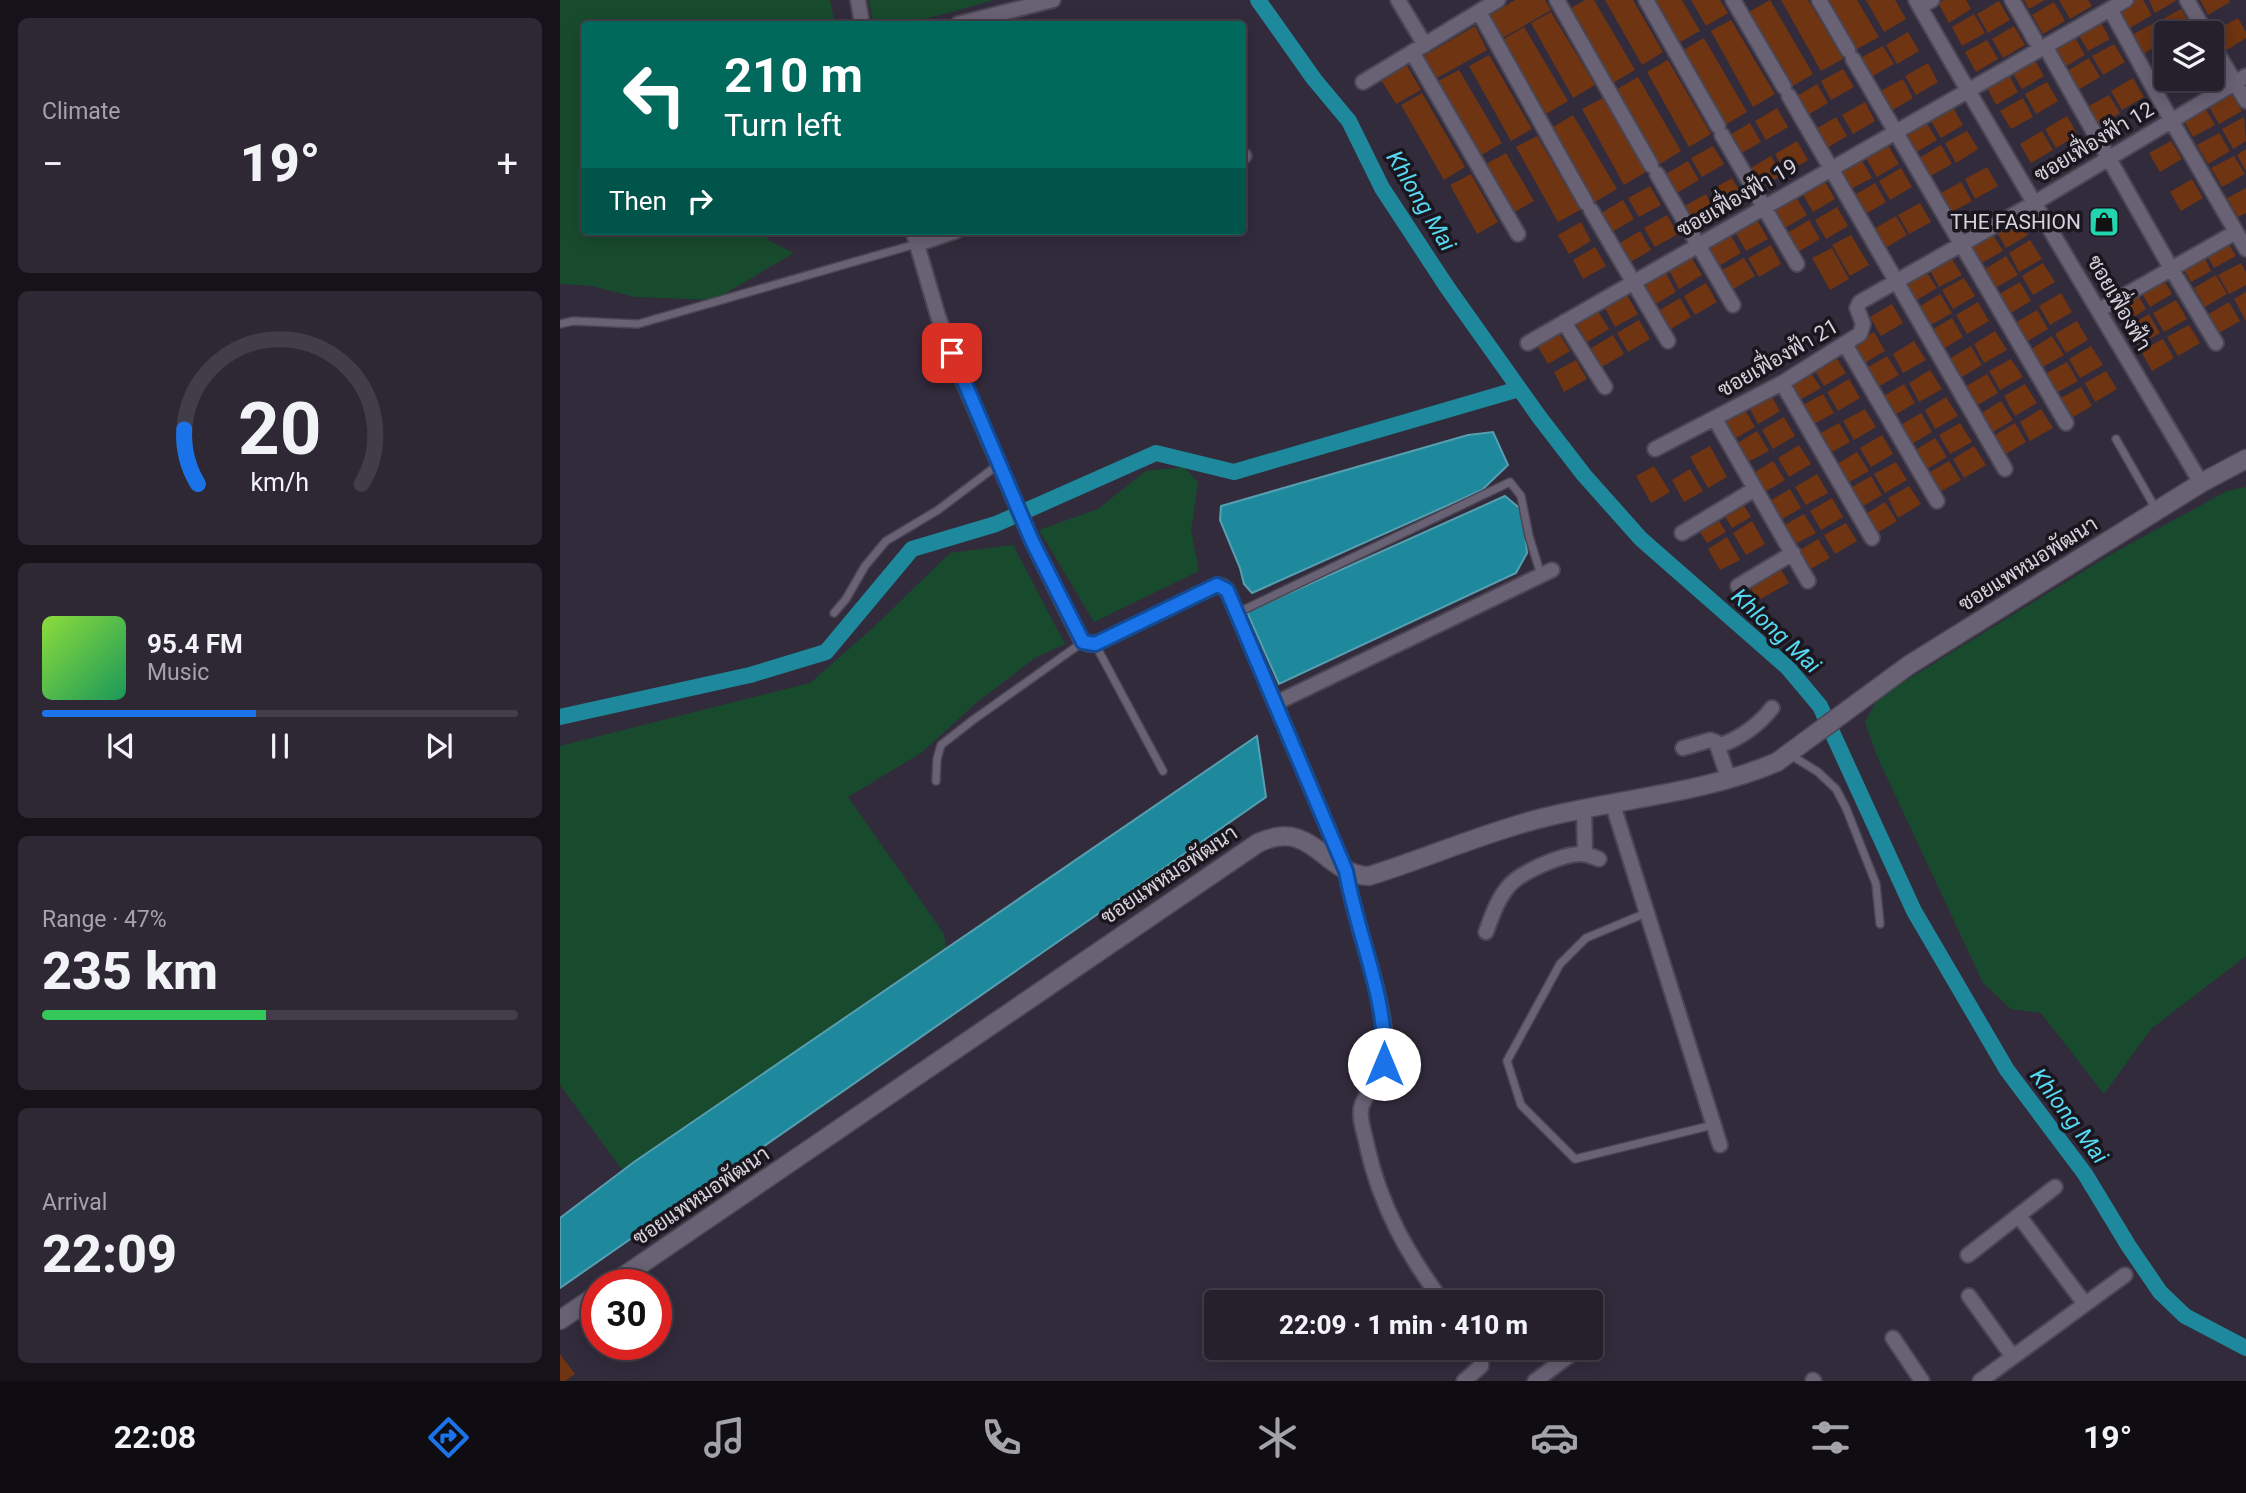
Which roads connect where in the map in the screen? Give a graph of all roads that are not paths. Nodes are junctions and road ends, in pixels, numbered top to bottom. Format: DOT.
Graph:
graph roads {
  1 [pos="858,0"];
  2 [pos="1053,0"];
  3 [pos="1398,0"];
  4 [pos="1498,0"];
  5 [pos="1557,0"];
  6 [pos="1646,0"];
  7 [pos="1733,0"];
  8 [pos="1819,0"];
  9 [pos="2012,0"];
  10 [pos="2126,0"];
  11 [pos="2187,0"];
  12 [pos="1922,2"];
  13 [pos="2107,3"];
  14 [pos="1479,12"];
  15 [pos="862,21"];
  16 [pos="970,21"];
  17 [pos="2199,21"];
  18 [pos="2040,43"];
  19 [pos="1418,49"];
  20 [pos="2224,59"];
  21 [pos="2240,79"];
  22 [pos="1363,82"];
  23 [pos="1967,90"];
  24 [pos="2246,101"];
  25 [pos="2171,120"];
  26 [pos="1895,132"];
  27 [pos="2108,156"];
  28 [pos="1831,169"];
  29 [pos="2036,202"];
  30 [pos="1763,207"];
  31 [pos="2236,232"];
  32 [pos="1518,234"];
  33 [pos="933,235"];
  34 [pos="915,238"];
  35 [pos="1961,244"];
  36 [pos="1699,245"];
  37 [pos="2246,249"];
  38 [pos="1797,264"];
  39 [pos="2172,270"];
  40 [pos="1896,282"];
  41 [pos="1633,283"];
  42 [pos="1733,305"];
  43 [pos="2099,310"];
  44 [pos="1564,322"];
  45 [pos="560,324"];
  46 [pos="1668,341"];
  47 [pos="1528,343"];
  48 [pos="2216,343"];
  49 [pos="1845,344"];
  50 [pos="1782,383"];
  51 [pos="1605,387"];
  52 [pos="1715,419"];
  53 [pos="2066,423"];
  54 [pos="2116,439"];
  55 [pos="1655,449"];
  56 [pos="2246,458"];
  57 [pos="1000,464"];
  58 [pos="2006,469"];
  59 [pos="2201,483"];
  60 [pos="1755,489"];
  61 [pos="1937,501"];
  62 [pos="2158,511"];
  63 [pos="1682,533"];
  64 [pos="1872,538"];
  65 [pos="1793,553"];
  66 [pos="1547,573"];
  67 [pos="1808,581"];
  68 [pos="1738,586"];
  69 [pos="1237,613"];
  70 [pos="834,614"];
  71 [pos="1089,643"];
  72 [pos="1276,703"];
  73 [pos="1772,708"];
  74 [pos="1719,746"];
  75 [pos="1683,748"];
  76 [pos="1789,754"];
  77 [pos="1163,771"];
  78 [pos="1729,780"];
  79 [pos="936,781"];
  80 [pos="1613,805"];
  81 [pos="1581,810"];
  82 [pos="1346,871"];
  83 [pos="1647,913"];
  84 [pos="1880,924"];
  85 [pos="1486,932"];
  86 [pos="1714,1124"];
  87 [pos="1720,1145"];
  88 [pos="2055,1187"];
  89 [pos="2019,1216"];
  90 [pos="1968,1255"];
  91 [pos="634,1269"];
  92 [pos="2125,1275"];
  93 [pos="1434,1290"];
  94 [pos="1969,1296"];
  95 [pos="2085,1304"];
  96 [pos="581,1306"];
  97 [pos="560,1320"];
  98 [pos="1893,1338"];
  99 [pos="2013,1357"];
  100 [pos="1480,1360"];
  101 [pos="1564,1360"];
  102 [pos="1539,1380"];
  103 [pos="1464,1381"];
  104 [pos="1922,1381"];
  105 [pos="1980,1381"];
  1 -- 15 [label="street"];
  2 -- 16 [label="street"];
  3 -- 19 [label="street"];
  4 -- 14 [label="street"];
  5 -- 36 [label="street"];
  6 -- 30 [label="street"];
  7 -- 28 [label="street"];
  8 -- 26 [label="street"];
  9 -- 18 [label="street"];
  10 -- 13 [label="street, ซอยเฟื่องฟ้า 19"];
  11 -- 17 [label="street"];
  12 -- 23 [label="street, ซอยเฟื่องฟ้า"];
  13 -- 18 [label="street, ซอยเฟื่องฟ้า 19"];
  13 -- 25 [label="street"];
  14 -- 19 [label="street"];
  14 -- 41 [label="street"];
  18 -- 23 [label="street, ซอยเฟื่องฟ้า 19"];
  18 -- 27 [label="street"];
  19 -- 22 [label="street"];
  19 -- 32 [label="street"];
  20 -- 21 [label="street"];
  21 -- 24 [label="street"];
  21 -- 25 [label="street, ซอยเฟื่องฟ้า 12"];
  23 -- 26 [label="street, ซอยเฟื่องฟ้า 19"];
  23 -- 29 [label="street, ซอยเฟื่องฟ้า"];
  25 -- 27 [label="street, ซอยเฟื่องฟ้า 12"];
  25 -- 31 [label="street"];
  26 -- 28 [label="street, ซอยเฟื่องฟ้า 19"];
  26 -- 35 [label="street"];
  27 -- 29 [label="street, ซอยเฟื่องฟ้า 12"];
  27 -- 39 [label="street"];
  28 -- 30 [label="street, ซอยเฟื่องฟ้า 19"];
  28 -- 40 [label="street"];
  29 -- 35 [label="street, ซอยเฟื่องฟ้า 21"];
  29 -- 43 [label="street, ซอยเฟื่องฟ้า"];
  30 -- 36 [label="street, ซอยเฟื่องฟ้า 19"];
  30 -- 38 [label="street"];
  31 -- 37 [label="street"];
  31 -- 39 [label="street"];
  33 -- 34 [label="street"];
  34 -- 45 [label="lane"];
  34 -- 57 [label="street"];
  35 -- 40 [label="street, ซอยเฟื่องฟ้า 21"];
  35 -- 53 [label="street"];
  36 -- 41 [label="street, ซอยเฟื่องฟ้า 19"];
  36 -- 42 [label="street"];
  39 -- 43 [label="street"];
  39 -- 48 [label="street"];
  40 -- 49 [label="street, ซอยเฟื่องฟ้า 21"];
  40 -- 58 [label="street"];
  41 -- 44 [label="street, ซอยเฟื่องฟ้า 19"];
  41 -- 46 [label="street"];
  43 -- 59 [label="street, ซอยเฟื่องฟ้า"];
  44 -- 47 [label="street, ซอยเฟื่องฟ้า 19"];
  44 -- 51 [label="street"];
  49 -- 50 [label="street, ซอยเฟื่องฟ้า 21"];
  49 -- 61 [label="street"];
  50 -- 52 [label="street, ซอยเฟื่องฟ้า 21"];
  50 -- 64 [label="street"];
  52 -- 55 [label="street, ซอยเฟื่องฟ้า 21"];
  52 -- 60 [label="street"];
  54 -- 62 [label="lane"];
  56 -- 59 [label="street, ซอยแพหมอพัฒนา"];
  57 -- 70 [label="lane"];
  57 -- 71 [label="street"];
  59 -- 62 [label="street, ซอยแพหมอพัฒนา"];
  60 -- 63 [label="street"];
  60 -- 65 [label="street"];
  62 -- 76 [label="street, ซอยแพหมอพัฒนา"];
  65 -- 67 [label="street"];
  65 -- 68 [label="street"];
  66 -- 69 [label="lane"];
  66 -- 72 [label="street"];
  69 -- 71 [label="street"];
  69 -- 72 [label="street"];
  71 -- 77 [label="lane"];
  71 -- 79 [label="lane"];
  72 -- 82 [label="street"];
  73 -- 74 [label="street"];
  74 -- 75 [label="street"];
  74 -- 78 [label="street"];
  76 -- 78 [label="street"];
  76 -- 84 [label="lane"];
  78 -- 80 [label="street"];
  80 -- 81 [label="street"];
  80 -- 83 [label="street"];
  81 -- 82 [label="street"];
  81 -- 85 [label="street"];
  82 -- 91 [label="street, ซอยแพหมอพัฒนา"];
  82 -- 93 [label="street"];
  83 -- 86 [label="street"];
  83 -- 86 [label="lane"];
  86 -- 87 [label="street"];
  88 -- 89 [label="street"];
  89 -- 90 [label="street"];
  89 -- 95 [label="street"];
  92 -- 95 [label="street"];
  94 -- 99 [label="street"];
  95 -- 99 [label="street"];
  96 -- 97 [label="street"];
  98 -- 104 [label="street"];
  99 -- 105 [label="street"];
  100 -- 103 [label="street"];
  101 -- 102 [label="street"];
}
